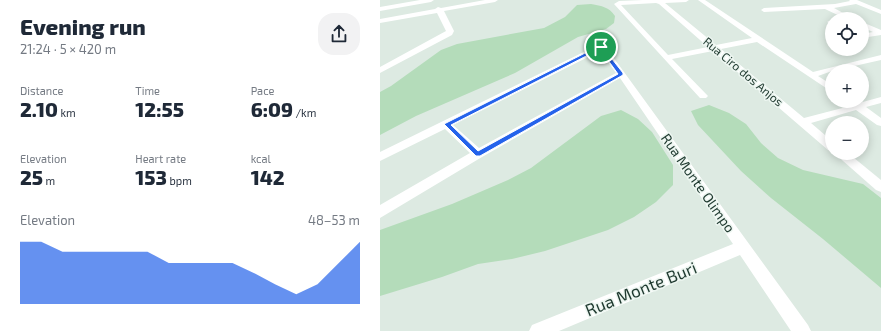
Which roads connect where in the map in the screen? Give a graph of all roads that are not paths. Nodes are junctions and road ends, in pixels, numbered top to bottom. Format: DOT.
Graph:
graph roads {
  1 [pos="383,0"];
  2 [pos="431,0"];
  3 [pos="495,0"];
  4 [pos="686,0"];
  5 [pos="701,0"];
  6 [pos="658,1"];
  7 [pos="855,1"];
  8 [pos="827,7"];
  9 [pos="383,8"];
  10 [pos="438,9"];
  11 [pos="764,10"];
  12 [pos="837,12"];
  13 [pos="881,12"];
  14 [pos="380,22"];
  15 [pos="869,27"];
  16 [pos="881,33"];
  17 [pos="869,35"];
  18 [pos="591,38"];
  19 [pos="759,39"];
  20 [pos="601,47"];
  21 [pos="714,48"];
  22 [pos="881,57"];
  23 [pos="666,58"];
  24 [pos="380,70"];
  25 [pos="621,74"];
  26 [pos="811,75"];
  27 [pos="825,84"];
  28 [pos="703,96"];
  29 [pos="881,100"];
  30 [pos="869,102"];
  31 [pos="843,108"];
  32 [pos="860,108"];
  33 [pos="803,122"];
  34 [pos="881,123"];
  35 [pos="447,124"];
  36 [pos="825,140"];
  37 [pos="478,154"];
  38 [pos="380,157"];
  39 [pos="848,160"];
  40 [pos="881,188"];
  41 [pos="380,212"];
  42 [pos="743,247"];
  43 [pos="538,331"];
  44 [pos="802,331"];
  1 -- 9 [label="street"];
  2 -- 9 [label="street"];
  3 -- 10 [label="street"];
  4 -- 6 [label="street"];
  5 -- 19 [label="street"];
  6 -- 21 [label="street, Rua Ciro dos Anjos"];
  6 -- 23 [label="street"];
  7 -- 8 [label="street"];
  7 -- 13 [label="street"];
  8 -- 11 [label="street"];
  8 -- 12 [label="street"];
  10 -- 14 [label="street"];
  10 -- 24 [label="street"];
  15 -- 16 [label="street"];
  16 -- 17 [label="street"];
  18 -- 20 [label="street, Rua Monte Olimpo"];
  19 -- 21 [label="street"];
  19 -- 26 [label="street"];
  20 -- 25 [label="street, Rua Monte Olimpo"];
  20 -- 35 [label="street"];
  21 -- 23 [label="street"];
  21 -- 33 [label="street, Rua Ciro dos Anjos"];
  22 -- 26 [label="street"];
  23 -- 28 [label="street"];
  25 -- 37 [label="street"];
  25 -- 42 [label="street, Rua Monte Olimpo"];
  26 -- 27 [label="street"];
  29 -- 30 [label="street"];
  31 -- 33 [label="street"];
  32 -- 34 [label="street"];
  33 -- 36 [label="street, Rua Ciro dos Anjos"];
  35 -- 37 [label="street"];
  35 -- 38 [label="street"];
  37 -- 41 [label="street"];
  39 -- 40 [label="street"];
  42 -- 43 [label="street, Rua Monte Buri"];
  42 -- 44 [label="street, Rua Monte Olimpo"];
}
